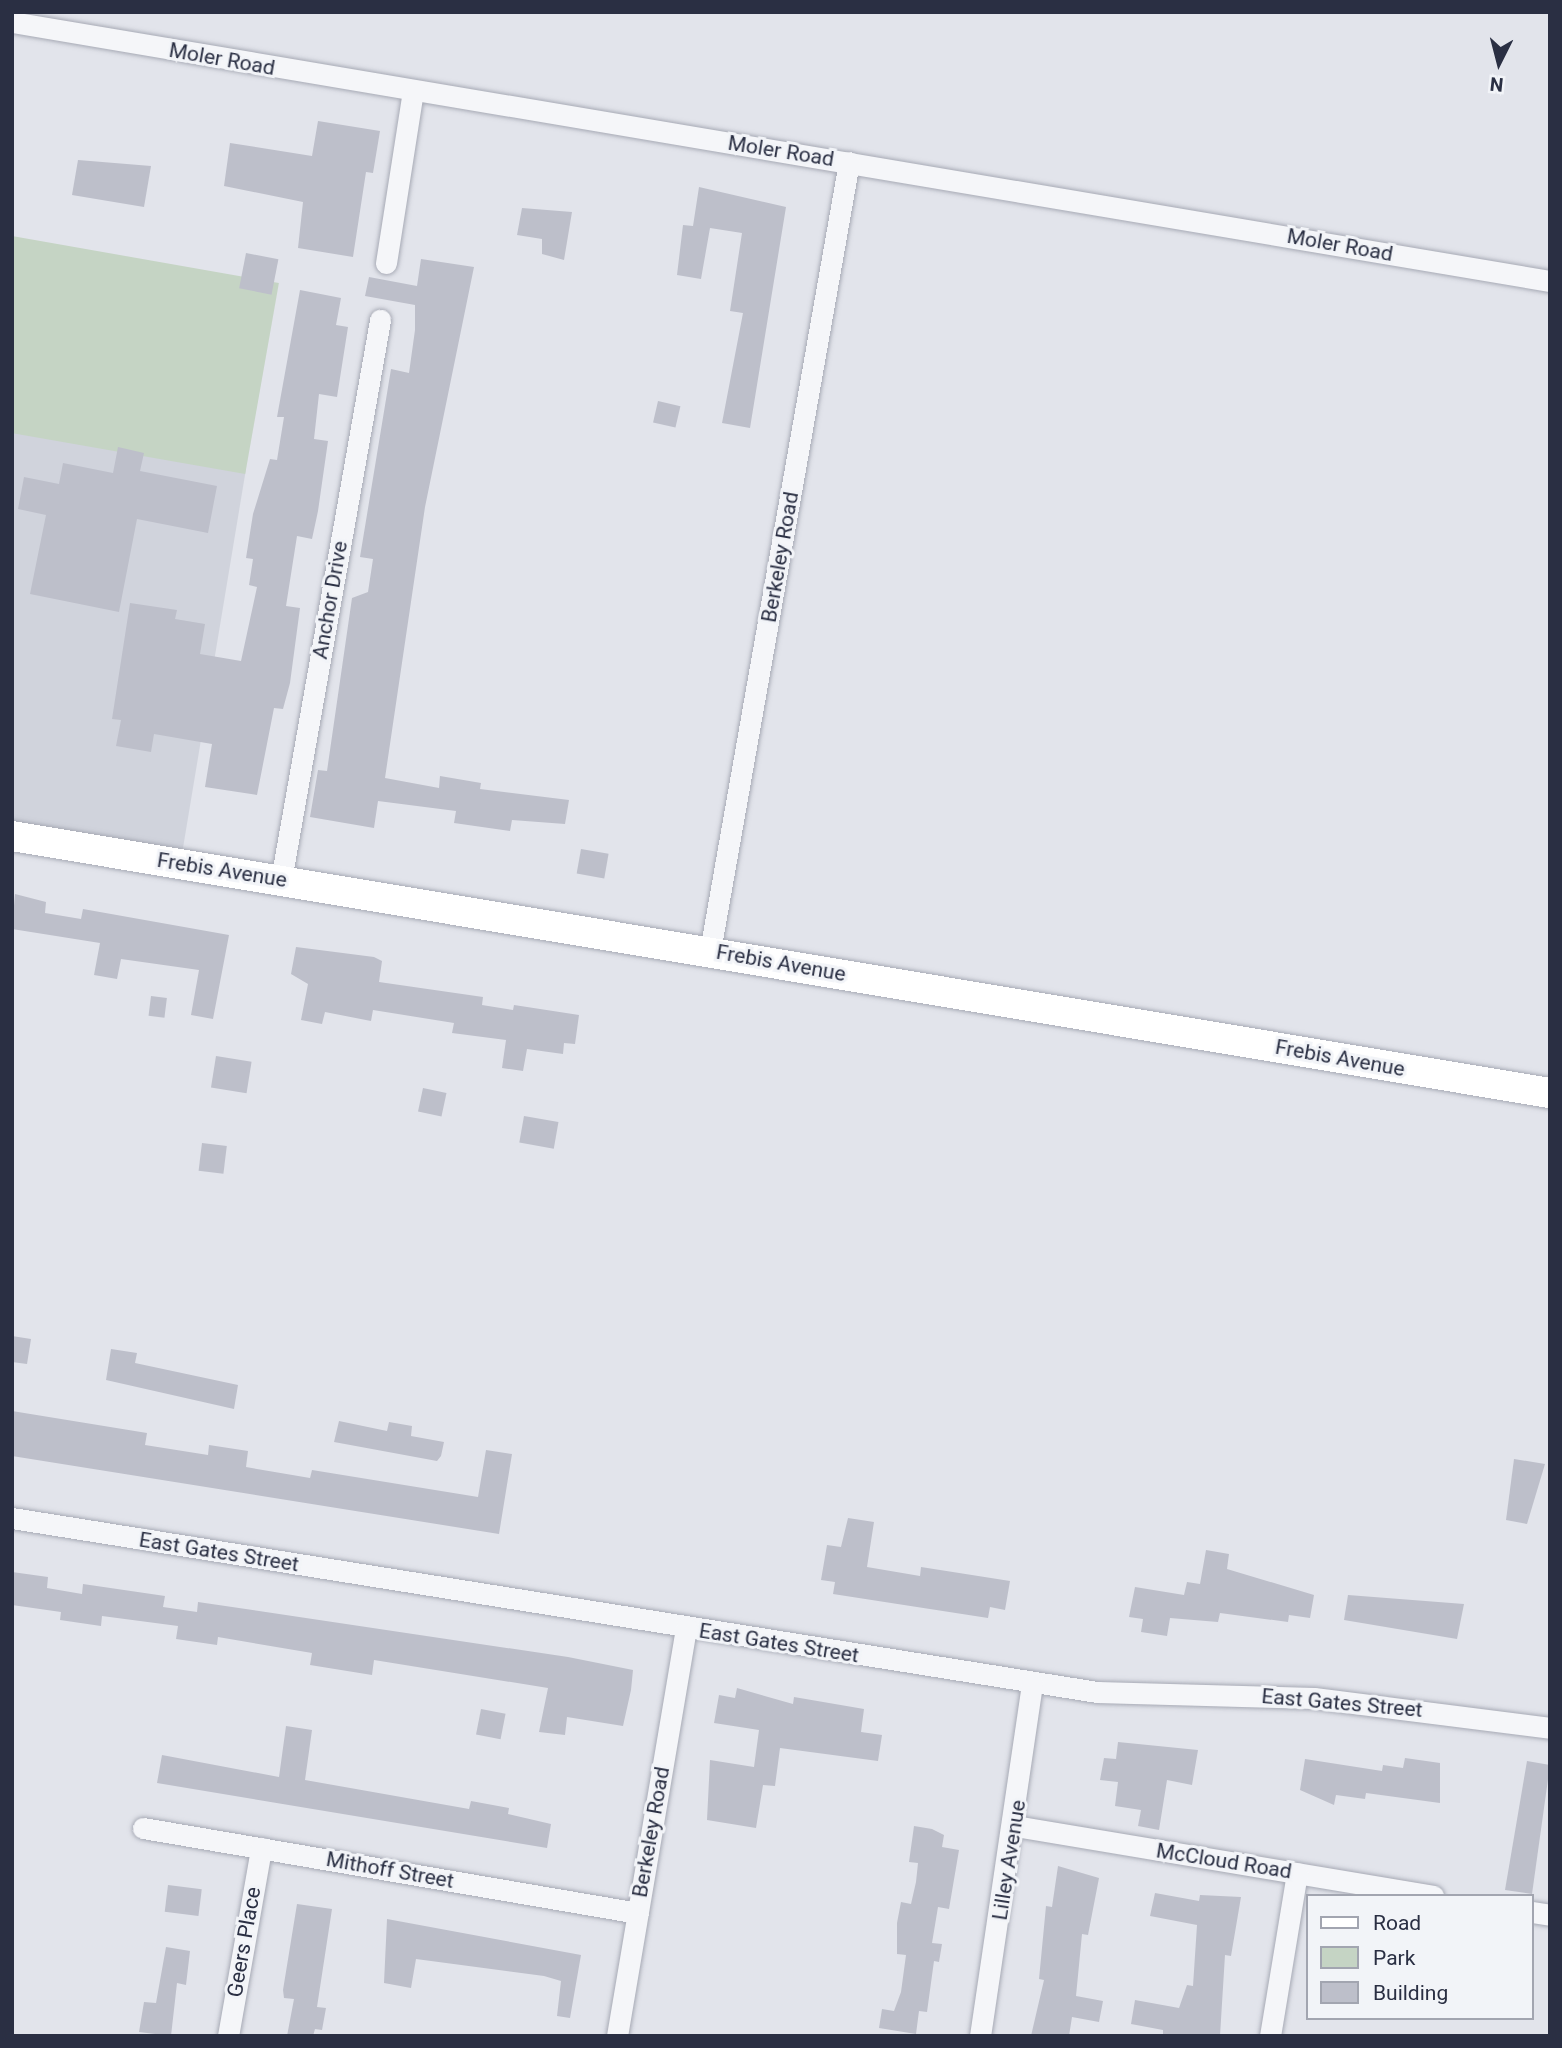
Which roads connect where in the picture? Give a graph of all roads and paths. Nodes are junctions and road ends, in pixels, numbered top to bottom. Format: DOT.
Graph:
graph roads {
  1 [pos="12,22"];
  2 [pos="413,91"];
  3 [pos="849,162"];
  4 [pos="386,263"];
  5 [pos="1550,281"];
  6 [pos="380,320"];
  7 [pos="12,836"];
  8 [pos="281,880"];
  9 [pos="710,951"];
  10 [pos="1550,1093"];
  11 [pos="12,1518"];
  12 [pos="686,1628"];
  13 [pos="1032,1683"];
  14 [pos="1550,1728"];
  15 [pos="1015,1826"];
  16 [pos="143,1828"];
  17 [pos="261,1848"];
  18 [pos="1297,1873"];
  19 [pos="1421,1894"];
  20 [pos="638,1913"];
  21 [pos="228,2036"];
  22 [pos="618,2036"];
  23 [pos="980,2036"];
  24 [pos="1270,2036"];
  1 -- 2 [label="street, Moler Road"];
  2 -- 3 [label="street, Moler Road"];
  2 -- 4 [label="street"];
  3 -- 5 [label="street, Moler Road"];
  3 -- 9 [label="street, Berkeley Road"];
  6 -- 8 [label="street, Anchor Drive"];
  7 -- 8 [label="main road, Frebis Avenue"];
  8 -- 9 [label="main road, Frebis Avenue"];
  9 -- 10 [label="main road, Frebis Avenue"];
  11 -- 12 [label="street, East Gates Street"];
  12 -- 13 [label="street, East Gates Street"];
  12 -- 20 [label="street, Berkeley Road"];
  13 -- 14 [label="street, East Gates Street"];
  13 -- 15 [label="street, Lilley Avenue"];
  15 -- 18 [label="street, McCloud Road"];
  15 -- 23 [label="street, Lilley Avenue"];
  16 -- 17 [label="street, Mithoff Street"];
  17 -- 20 [label="street, Mithoff Street"];
  17 -- 21 [label="street, Geers Place"];
  18 -- 19 [label="street, McCloud Road"];
  18 -- 24 [label="street"];
  20 -- 22 [label="street, Berkeley Road"];
}
